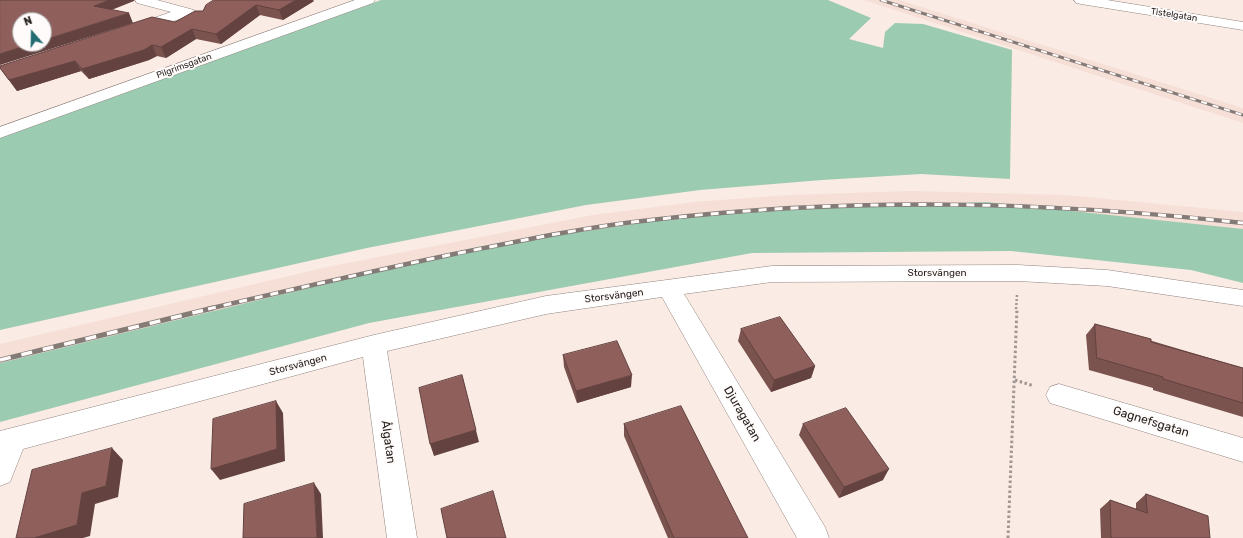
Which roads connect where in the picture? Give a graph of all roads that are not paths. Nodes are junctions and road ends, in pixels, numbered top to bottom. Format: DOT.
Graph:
graph roads {
  1 [pos="142,0"];
  2 [pos="368,0"];
  3 [pos="1081,0"];
  4 [pos="186,12"];
  5 [pos="202,16"];
  6 [pos="1243,26"];
  7 [pos="119,34"];
  8 [pos="0,133"];
  9 [pos="669,289"];
  10 [pos="1243,298"];
  11 [pos="374,345"];
  12 [pos="1059,395"];
  13 [pos="6,441"];
  14 [pos="1243,450"];
  15 [pos="0,473"];
  16 [pos="402,538"];
  17 [pos="814,538"];
  1 -- 4 [label="street"];
  2 -- 8 [label="street, Pilgrimsgatan"];
  3 -- 6 [label="street, Tistelgatan"];
  4 -- 5 [label="street"];
  4 -- 7 [label="street"];
  9 -- 10 [label="street, Storsvängen"];
  9 -- 11 [label="street, Storsvängen"];
  9 -- 17 [label="street, Djuragatan"];
  11 -- 13 [label="street, Storsvängen"];
  11 -- 16 [label="street, Ålgatan"];
  12 -- 14 [label="street, Gagnefsgatan"];
  13 -- 15 [label="street"];
}
